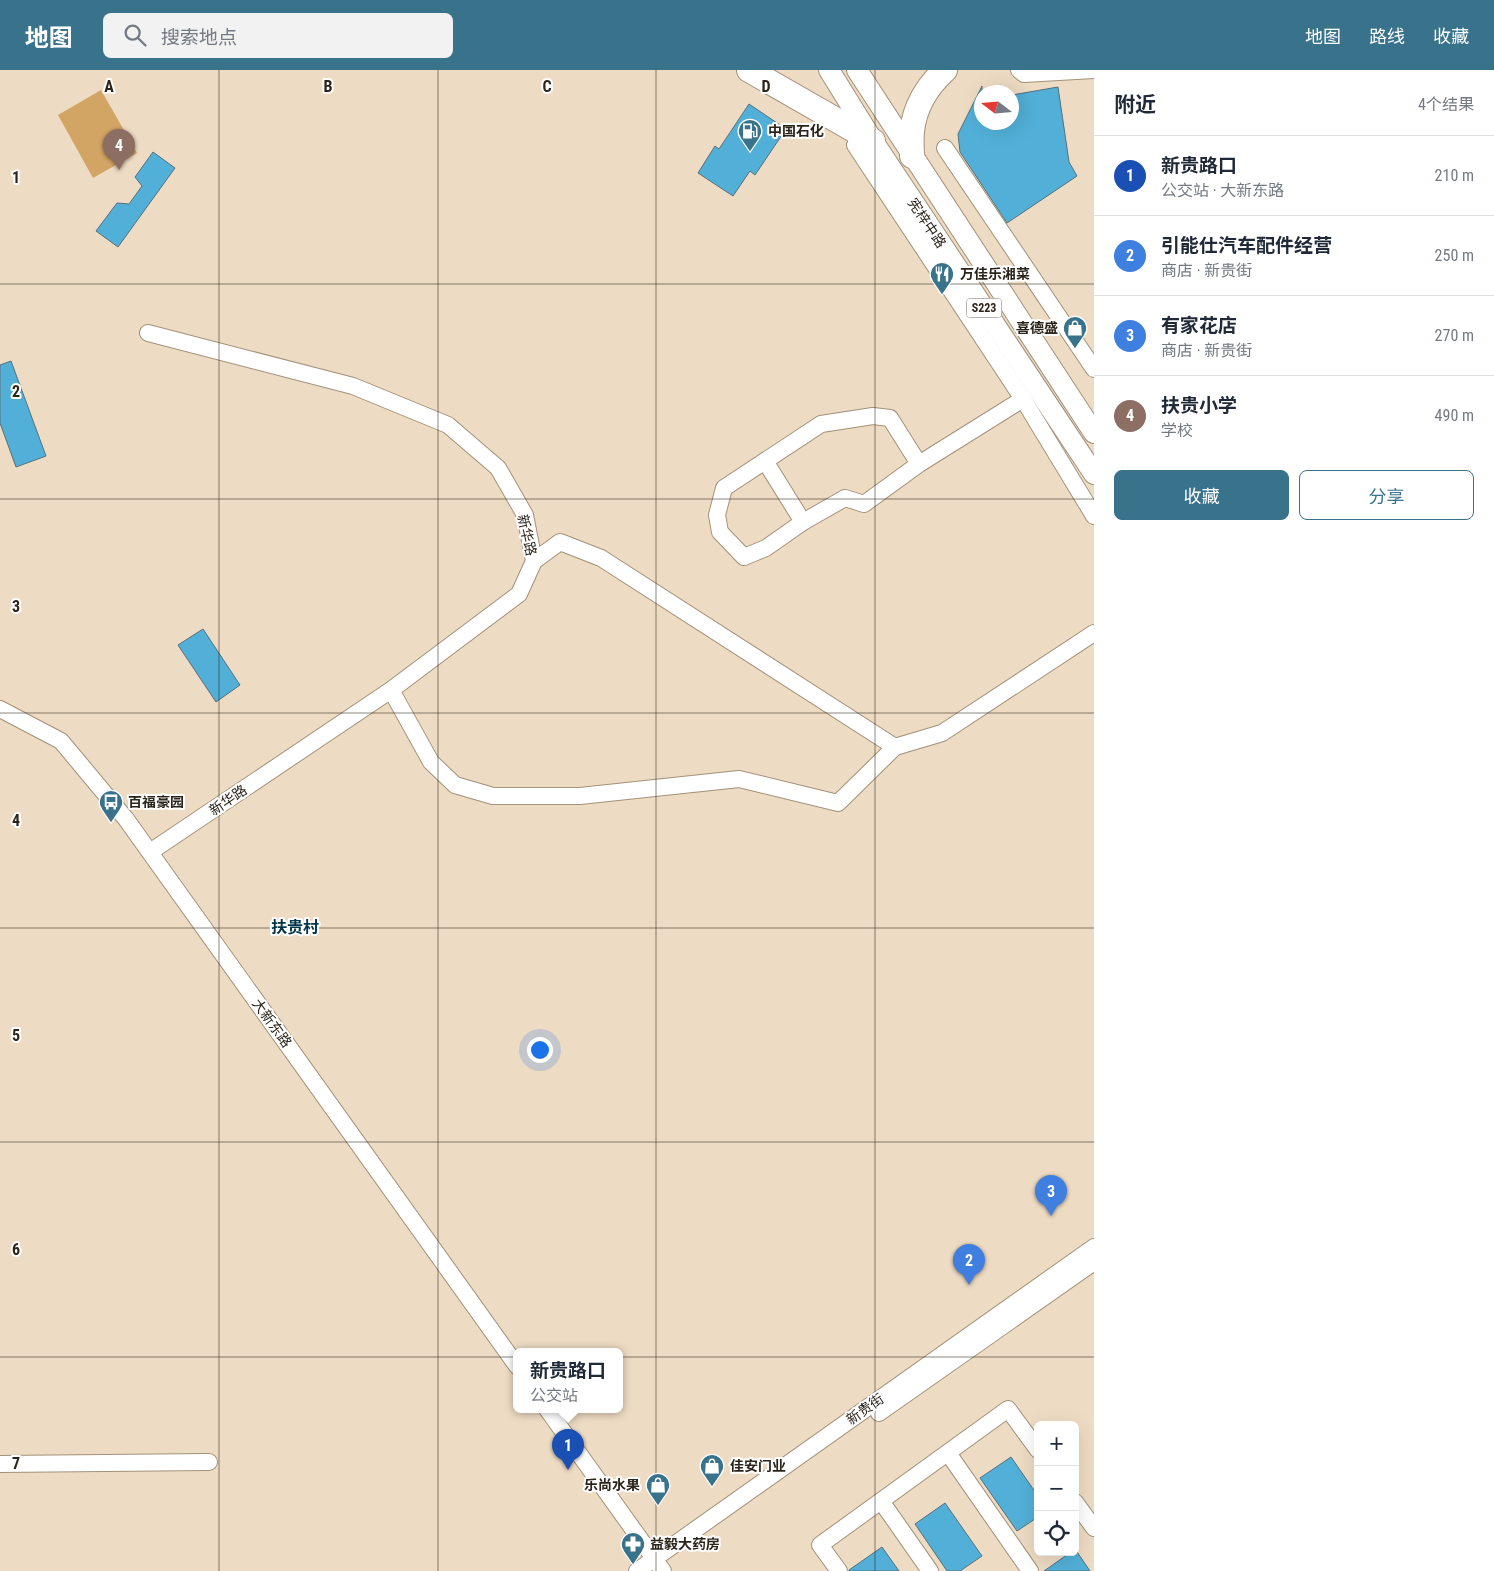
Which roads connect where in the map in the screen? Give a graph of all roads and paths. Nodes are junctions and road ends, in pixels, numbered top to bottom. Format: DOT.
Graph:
graph roads {
  1 [pos="749,70"];
  2 [pos="829,70"];
  3 [pos="857,70"];
  4 [pos="945,70"];
  5 [pos="1019,70"];
  6 [pos="1094,70"];
  7 [pos="864,143"];
  8 [pos="945,148"];
  9 [pos="912,156"];
  10 [pos="148,332"];
  11 [pos="1094,370"];
  12 [pos="1023,399"];
  13 [pos="1094,433"];
  14 [pos="765,461"];
  15 [pos="919,464"];
  16 [pos="1094,474"];
  17 [pos="1094,516"];
  18 [pos="803,522"];
  19 [pos="534,561"];
  20 [pos="1094,633"];
  21 [pos="391,690"];
  22 [pos="0,701"];
  23 [pos="0,709"];
  24 [pos="895,746"];
  25 [pos="154,849"];
  26 [pos="1094,1247"];
  27 [pos="1094,1262"];
  28 [pos="517,1348"];
  29 [pos="513,1360"];
  30 [pos="550,1413"];
  31 [pos="563,1413"];
  32 [pos="1034,1445"];
  33 [pos="948,1453"];
  34 [pos="209,1462"];
  35 [pos="0,1464"];
  36 [pos="881,1501"];
  37 [pos="1079,1507"];
  38 [pos="1094,1528"];
  39 [pos="663,1565"];
  40 [pos="637,1571"];
  41 [pos="839,1571"];
  42 [pos="930,1571"];
  43 [pos="1030,1571"];
  1 -- 7 [label="highway"];
  2 -- 7 [label="main road, 宪梓中路 / S223"];
  3 -- 9 [label="main road, 宪梓中路 / S223"];
  4 -- 9 [label="highway"];
  5 -- 6 [label="street"];
  7 -- 12 [label="street"];
  7 -- 16 [label="main road, 宪梓中路 / S223"];
  8 -- 11 [label="street"];
  9 -- 13 [label="main road, 宪梓中路 / S223"];
  10 -- 19 [label="street, 新华路"];
  12 -- 15 [label="street"];
  12 -- 17 [label="street"];
  14 -- 15 [label="street"];
  14 -- 18 [label="street"];
  14 -- 18 [label="street"];
  15 -- 18 [label="street"];
  19 -- 21 [label="street, 新华路"];
  19 -- 24 [label="street"];
  20 -- 24 [label="street"];
  21 -- 24 [label="street"];
  21 -- 25 [label="street, 新华路"];
  22 -- 25 [label="street, 大新东路"];
  23 -- 25 [label="street, 大新东路"];
  25 -- 28 [label="street, 大新东路"];
  25 -- 29 [label="street, 大新东路"];
  26 -- 39 [label="street, 新贵街"];
  27 -- 39 [label="street, 新贵街"];
  30 -- 39 [label="street"];
  31 -- 39 [label="street"];
  32 -- 33 [label="street"];
  33 -- 36 [label="street"];
  33 -- 43 [label="street"];
  34 -- 35 [label="street"];
  36 -- 41 [label="street"];
  36 -- 42 [label="street"];
  37 -- 38 [label="street"];
  39 -- 40 [label="street, 新贵街"];
}
